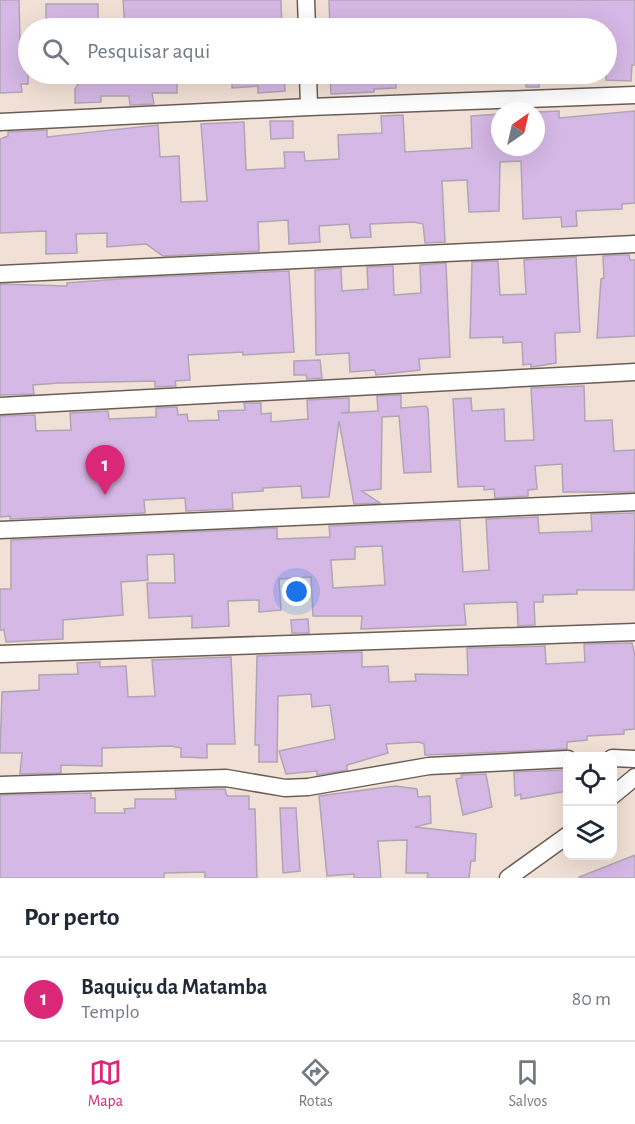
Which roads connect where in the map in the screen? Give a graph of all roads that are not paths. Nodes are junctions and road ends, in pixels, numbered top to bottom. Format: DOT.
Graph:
graph roads {
  1 [pos="306,0"];
  2 [pos="307,18"];
  3 [pos="308,84"];
  4 [pos="635,95"];
  5 [pos="309,107"];
  6 [pos="0,122"];
  7 [pos="635,244"];
  8 [pos="0,274"];
  9 [pos="635,372"];
  10 [pos="0,406"];
  11 [pos="635,502"];
  12 [pos="0,530"];
  13 [pos="635,632"];
  14 [pos="0,654"];
  15 [pos="617,758"];
  16 [pos="563,759"];
  17 [pos="635,759"];
  18 [pos="635,777"];
  19 [pos="0,785"];
  20 [pos="617,792"];
  21 [pos="563,838"];
  22 [pos="508,878"];
  1 -- 2 [label="street"];
  3 -- 5 [label="street"];
  4 -- 5 [label="street"];
  5 -- 6 [label="street"];
  7 -- 8 [label="street"];
  9 -- 10 [label="street"];
  11 -- 12 [label="street"];
  13 -- 14 [label="street"];
  15 -- 17 [label="street"];
  16 -- 19 [label="street"];
  18 -- 20 [label="street"];
  21 -- 22 [label="street"];
}
